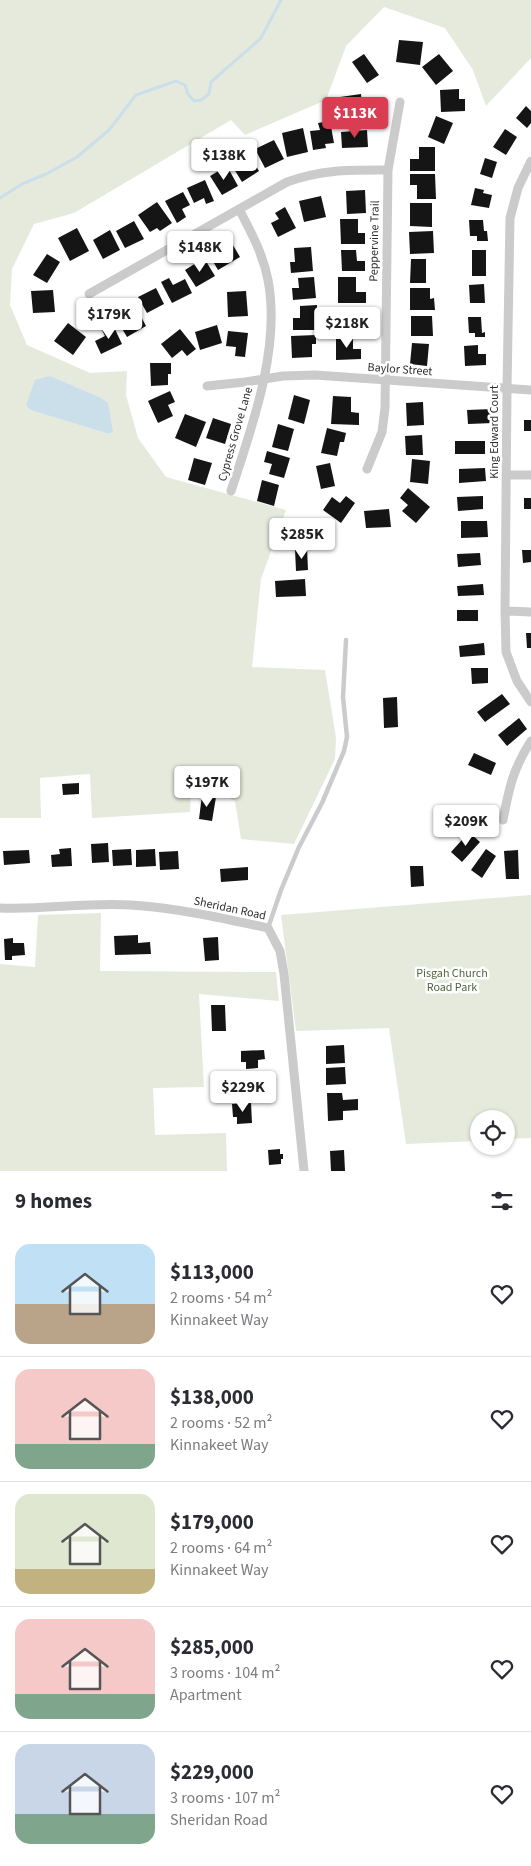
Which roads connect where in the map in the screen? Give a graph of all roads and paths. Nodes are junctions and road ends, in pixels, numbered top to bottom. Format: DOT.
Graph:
graph roads {
  1 [pos="400,102"];
  2 [pos="531,161"];
  3 [pos="388,170"];
  4 [pos="239,209"];
  5 [pos="89,294"];
  6 [pos="264,379"];
  7 [pos="384,381"];
  8 [pos="207,386"];
  9 [pos="507,388"];
  10 [pos="531,390"];
  11 [pos="367,469"];
  12 [pos="506,475"];
  13 [pos="531,475"];
  14 [pos="231,491"];
  15 [pos="505,611"];
  16 [pos="531,612"];
  17 [pos="346,640"];
  18 [pos="531,702"];
  19 [pos="531,741"];
  20 [pos="503,820"];
  21 [pos="0,908"];
  22 [pos="268,928"];
  23 [pos="304,1171"];
  1 -- 3 [label="street, Peppervine Trail"];
  2 -- 9 [label="street, King Edward Court"];
  3 -- 4 [label="street"];
  3 -- 7 [label="street, Peppervine Trail"];
  4 -- 5 [label="street"];
  4 -- 6 [label="street, Cypress Grove Lane"];
  6 -- 7 [label="street, Baylor Street"];
  6 -- 8 [label="street, Baylor Street"];
  6 -- 14 [label="street, Cypress Grove Lane"];
  7 -- 9 [label="street, Baylor Street"];
  7 -- 11 [label="street, Peppervine Trail"];
  9 -- 10 [label="street, Baylor Street"];
  9 -- 12 [label="street, King Edward Court"];
  12 -- 13 [label="street"];
  12 -- 15 [label="street, King Edward Court"];
  15 -- 16 [label="street"];
  15 -- 18 [label="street, King Edward Court"];
  17 -- 22 [label="lane"];
  19 -- 20 [label="street"];
  21 -- 22 [label="street, Sheridan Road"];
  22 -- 23 [label="street, Sheridan Road"];
}
